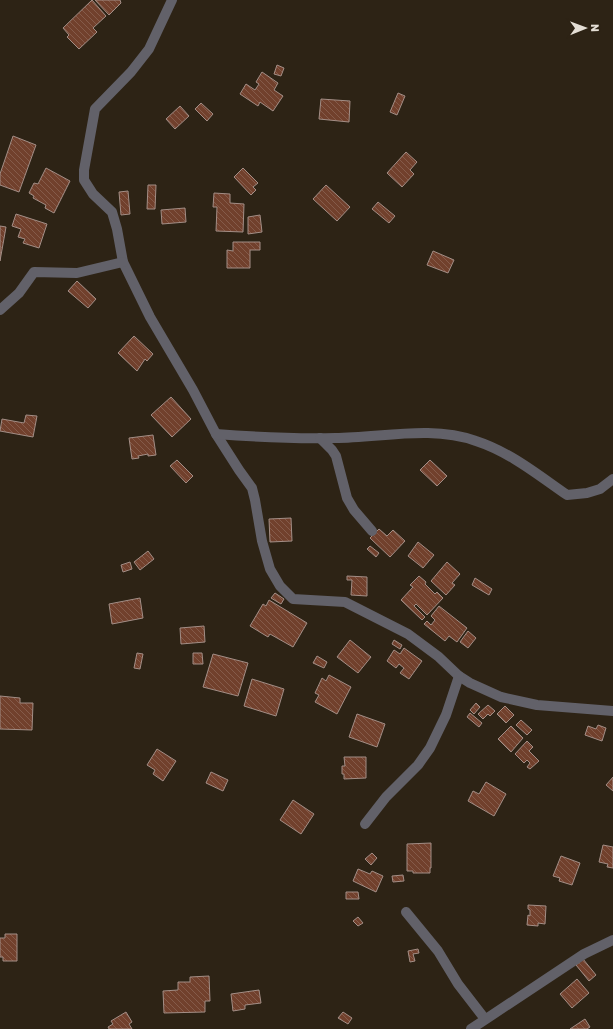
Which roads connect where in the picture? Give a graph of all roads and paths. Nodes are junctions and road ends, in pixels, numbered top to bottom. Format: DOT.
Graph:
graph roads {
  1 [pos="172,0"];
  2 [pos="123,262"];
  3 [pos="0,310"];
  4 [pos="216,434"];
  5 [pos="320,438"];
  6 [pos="613,479"];
  7 [pos="372,531"];
  8 [pos="459,676"];
  9 [pos="613,711"];
  10 [pos="365,824"];
  11 [pos="406,912"];
  12 [pos="613,940"];
  13 [pos="485,1019"];
  14 [pos="471,1029"];
  1 -- 2 [label="street"];
  2 -- 3 [label="street"];
  2 -- 4 [label="street"];
  4 -- 5 [label="street"];
  4 -- 8 [label="street"];
  5 -- 6 [label="street"];
  5 -- 7 [label="street"];
  8 -- 9 [label="street"];
  8 -- 10 [label="street"];
  11 -- 13 [label="street"];
  12 -- 13 [label="street"];
  13 -- 14 [label="street"];
}
